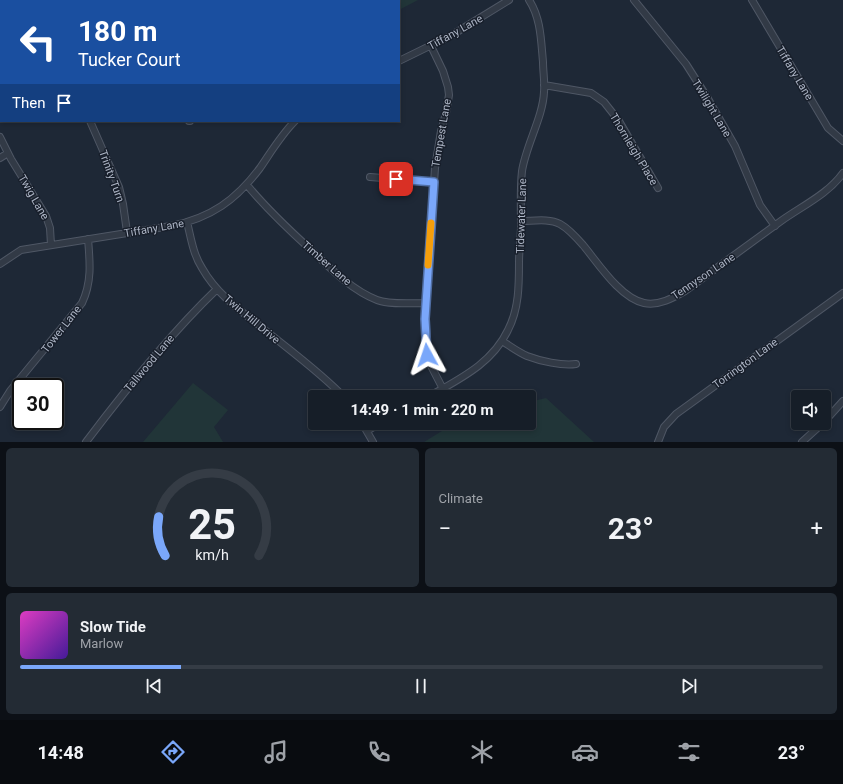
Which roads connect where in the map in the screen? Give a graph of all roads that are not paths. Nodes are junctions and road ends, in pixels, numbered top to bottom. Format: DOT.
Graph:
graph roads {
  1 [pos="509,0"];
  2 [pos="529,0"];
  3 [pos="634,0"];
  4 [pos="752,0"];
  5 [pos="431,46"];
  6 [pos="400,61"];
  7 [pos="544,85"];
  8 [pos="90,122"];
  9 [pos="295,122"];
  10 [pos="0,137"];
  11 [pos="843,141"];
  12 [pos="8,153"];
  13 [pos="0,158"];
  14 [pos="843,173"];
  15 [pos="370,177"];
  16 [pos="434,182"];
  17 [pos="247,185"];
  18 [pos="658,188"];
  19 [pos="521,221"];
  20 [pos="187,222"];
  21 [pos="775,226"];
  22 [pos="127,232"];
  23 [pos="88,239"];
  24 [pos="51,245"];
  25 [pos="0,264"];
  26 [pos="217,289"];
  27 [pos="842,296"];
  28 [pos="426,303"];
  29 [pos="502,341"];
  30 [pos="576,364"];
  31 [pos="443,389"];
  32 [pos="337,390"];
  33 [pos="843,401"];
  34 [pos="0,407"];
  35 [pos="831,414"];
  36 [pos="815,430"];
  37 [pos="367,431"];
  38 [pos="86,442"];
  39 [pos="373,442"];
  40 [pos="658,442"];
  41 [pos="802,442"];
  1 -- 5 [label="street, Tiffany Lane"];
  2 -- 7 [label="street, Tidewater Lane"];
  3 -- 21 [label="street, Twilight Lane"];
  4 -- 11 [label="street, Tiffany Lane"];
  5 -- 6 [label="street, Tiffany Lane"];
  5 -- 16 [label="street, Tempest Lane"];
  7 -- 18 [label="street, Thornleigh Place"];
  7 -- 19 [label="street, Tidewater Lane"];
  8 -- 22 [label="street, Trinity Turn"];
  9 -- 17 [label="street, Tiffany Lane"];
  10 -- 12 [label="street, Twig Lane"];
  12 -- 13 [label="street"];
  12 -- 24 [label="street, Twig Lane"];
  14 -- 21 [label="street, Tennyson Lane"];
  15 -- 16 [label="street"];
  16 -- 28 [label="street, Tempest Lane"];
  17 -- 20 [label="street, Tiffany Lane"];
  17 -- 28 [label="street, Timber Lane"];
  19 -- 21 [label="street, Tennyson Lane"];
  19 -- 29 [label="street, Tidewater Lane"];
  20 -- 22 [label="street, Tiffany Lane"];
  20 -- 26 [label="street, Twin Hill Drive"];
  22 -- 23 [label="street, Tiffany Lane"];
  23 -- 24 [label="street, Tiffany Lane"];
  23 -- 34 [label="street, Tower Lane"];
  24 -- 25 [label="street, Tiffany Lane"];
  26 -- 32 [label="street, Twin Hill Drive"];
  26 -- 38 [label="street, Tallwood Lane"];
  27 -- 40 [label="street, Torrington Lane"];
  28 -- 31 [label="street, Tempest Lane"];
  29 -- 30 [label="street"];
  29 -- 31 [label="street, Tidewater Lane"];
  33 -- 35 [label="street"];
  36 -- 41 [label="street"];
  37 -- 39 [label="street"];
}
